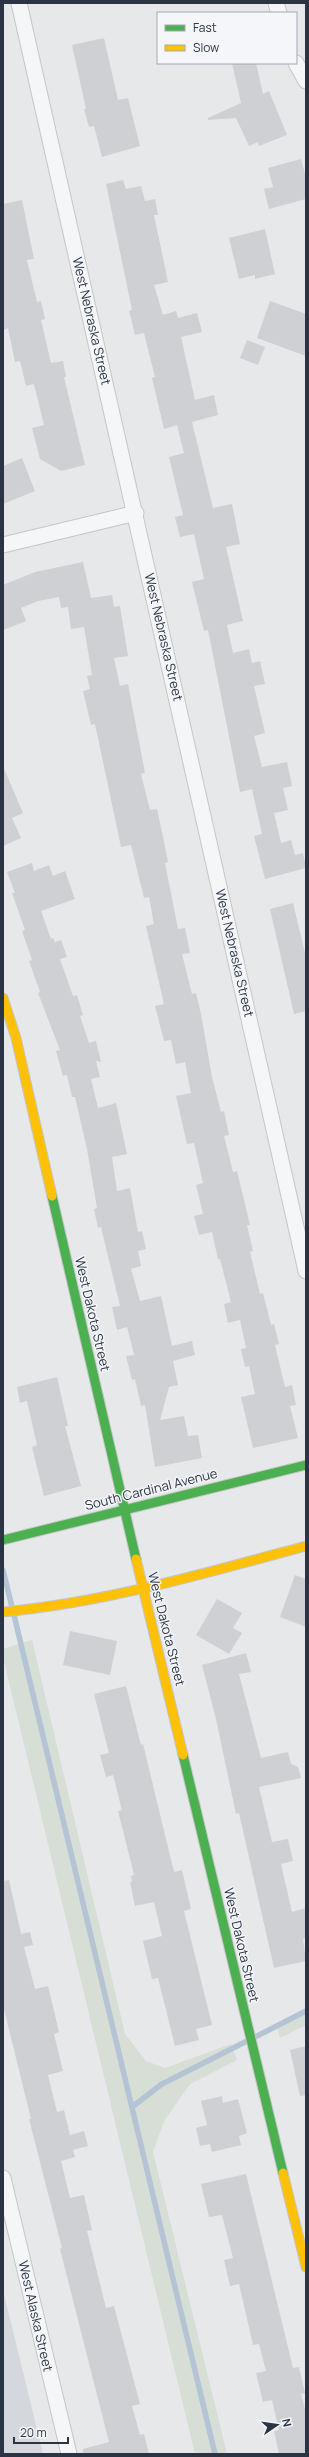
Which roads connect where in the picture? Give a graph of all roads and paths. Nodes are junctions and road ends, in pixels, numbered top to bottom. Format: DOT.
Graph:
graph roads {
  1 [pos="19,3"];
  2 [pos="297,64"];
  3 [pos="306,81"];
  4 [pos="136,513"];
  5 [pos="3,545"];
  6 [pos="3,998"];
  7 [pos="306,1271"];
  8 [pos="306,1465"];
  9 [pos="124,1509"];
  10 [pos="3,1540"];
  11 [pos="306,1546"];
  12 [pos="144,1590"];
  13 [pos="3,1612"];
  14 [pos="3,2178"];
  15 [pos="306,2267"];
  16 [pos="69,2454"];
  1 -- 4 [label="street, West Nebraska Street"];
  2 -- 3 [label="street"];
  4 -- 5 [label="street"];
  4 -- 7 [label="street, West Nebraska Street"];
  6 -- 9 [label="street, West Dakota Street"];
  8 -- 9 [label="street, South Cardinal Avenue"];
  9 -- 10 [label="street, South Cardinal Avenue"];
  9 -- 12 [label="street, West Dakota Street"];
  11 -- 12 [label="street"];
  12 -- 13 [label="street"];
  12 -- 15 [label="street, West Dakota Street"];
  14 -- 16 [label="street, West Alaska Street"];
}
